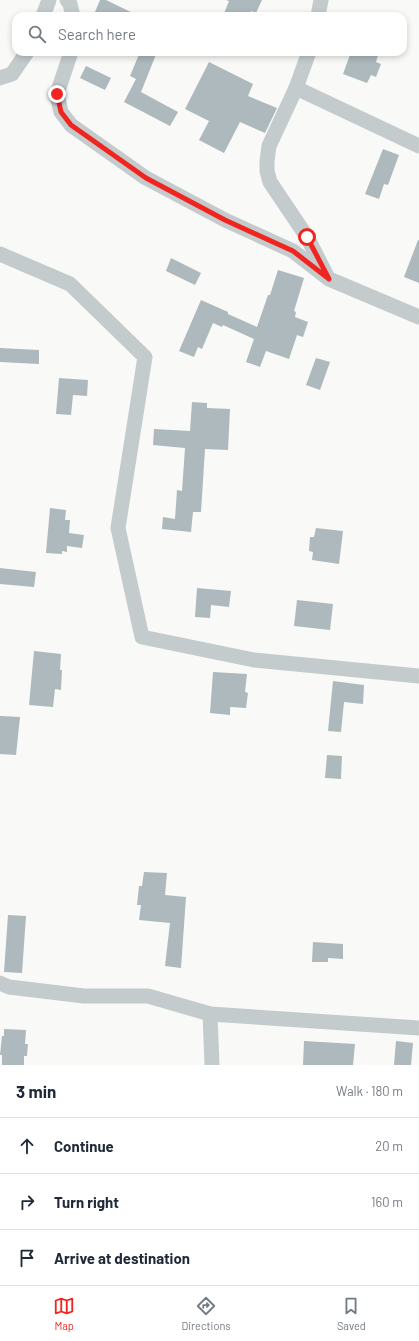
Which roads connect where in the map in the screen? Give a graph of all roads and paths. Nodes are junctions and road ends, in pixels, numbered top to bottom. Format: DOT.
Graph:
graph roads {
  1 [pos="49,0"];
  2 [pos="67,0"];
  3 [pos="321,0"];
  4 [pos="44,12"];
  5 [pos="72,12"];
  6 [pos="319,12"];
  7 [pos="24,56"];
  8 [pos="70,56"];
  9 [pos="308,56"];
  10 [pos="0,78"];
  11 [pos="296,88"];
  12 [pos="419,146"];
  13 [pos="0,254"];
  14 [pos="329,279"];
  15 [pos="419,317"];
  16 [pos="419,676"];
  17 [pos="0,983"];
  18 [pos="210,1014"];
  19 [pos="419,1028"];
  20 [pos="212,1065"];
  1 -- 4 [label="street"];
  2 -- 5 [label="street"];
  3 -- 6 [label="street"];
  7 -- 10 [label="street"];
  8 -- 14 [label="street"];
  9 -- 11 [label="street"];
  11 -- 12 [label="street"];
  11 -- 14 [label="street"];
  13 -- 16 [label="street"];
  14 -- 15 [label="street"];
  17 -- 18 [label="street"];
  18 -- 19 [label="street"];
  18 -- 20 [label="street"];
}
